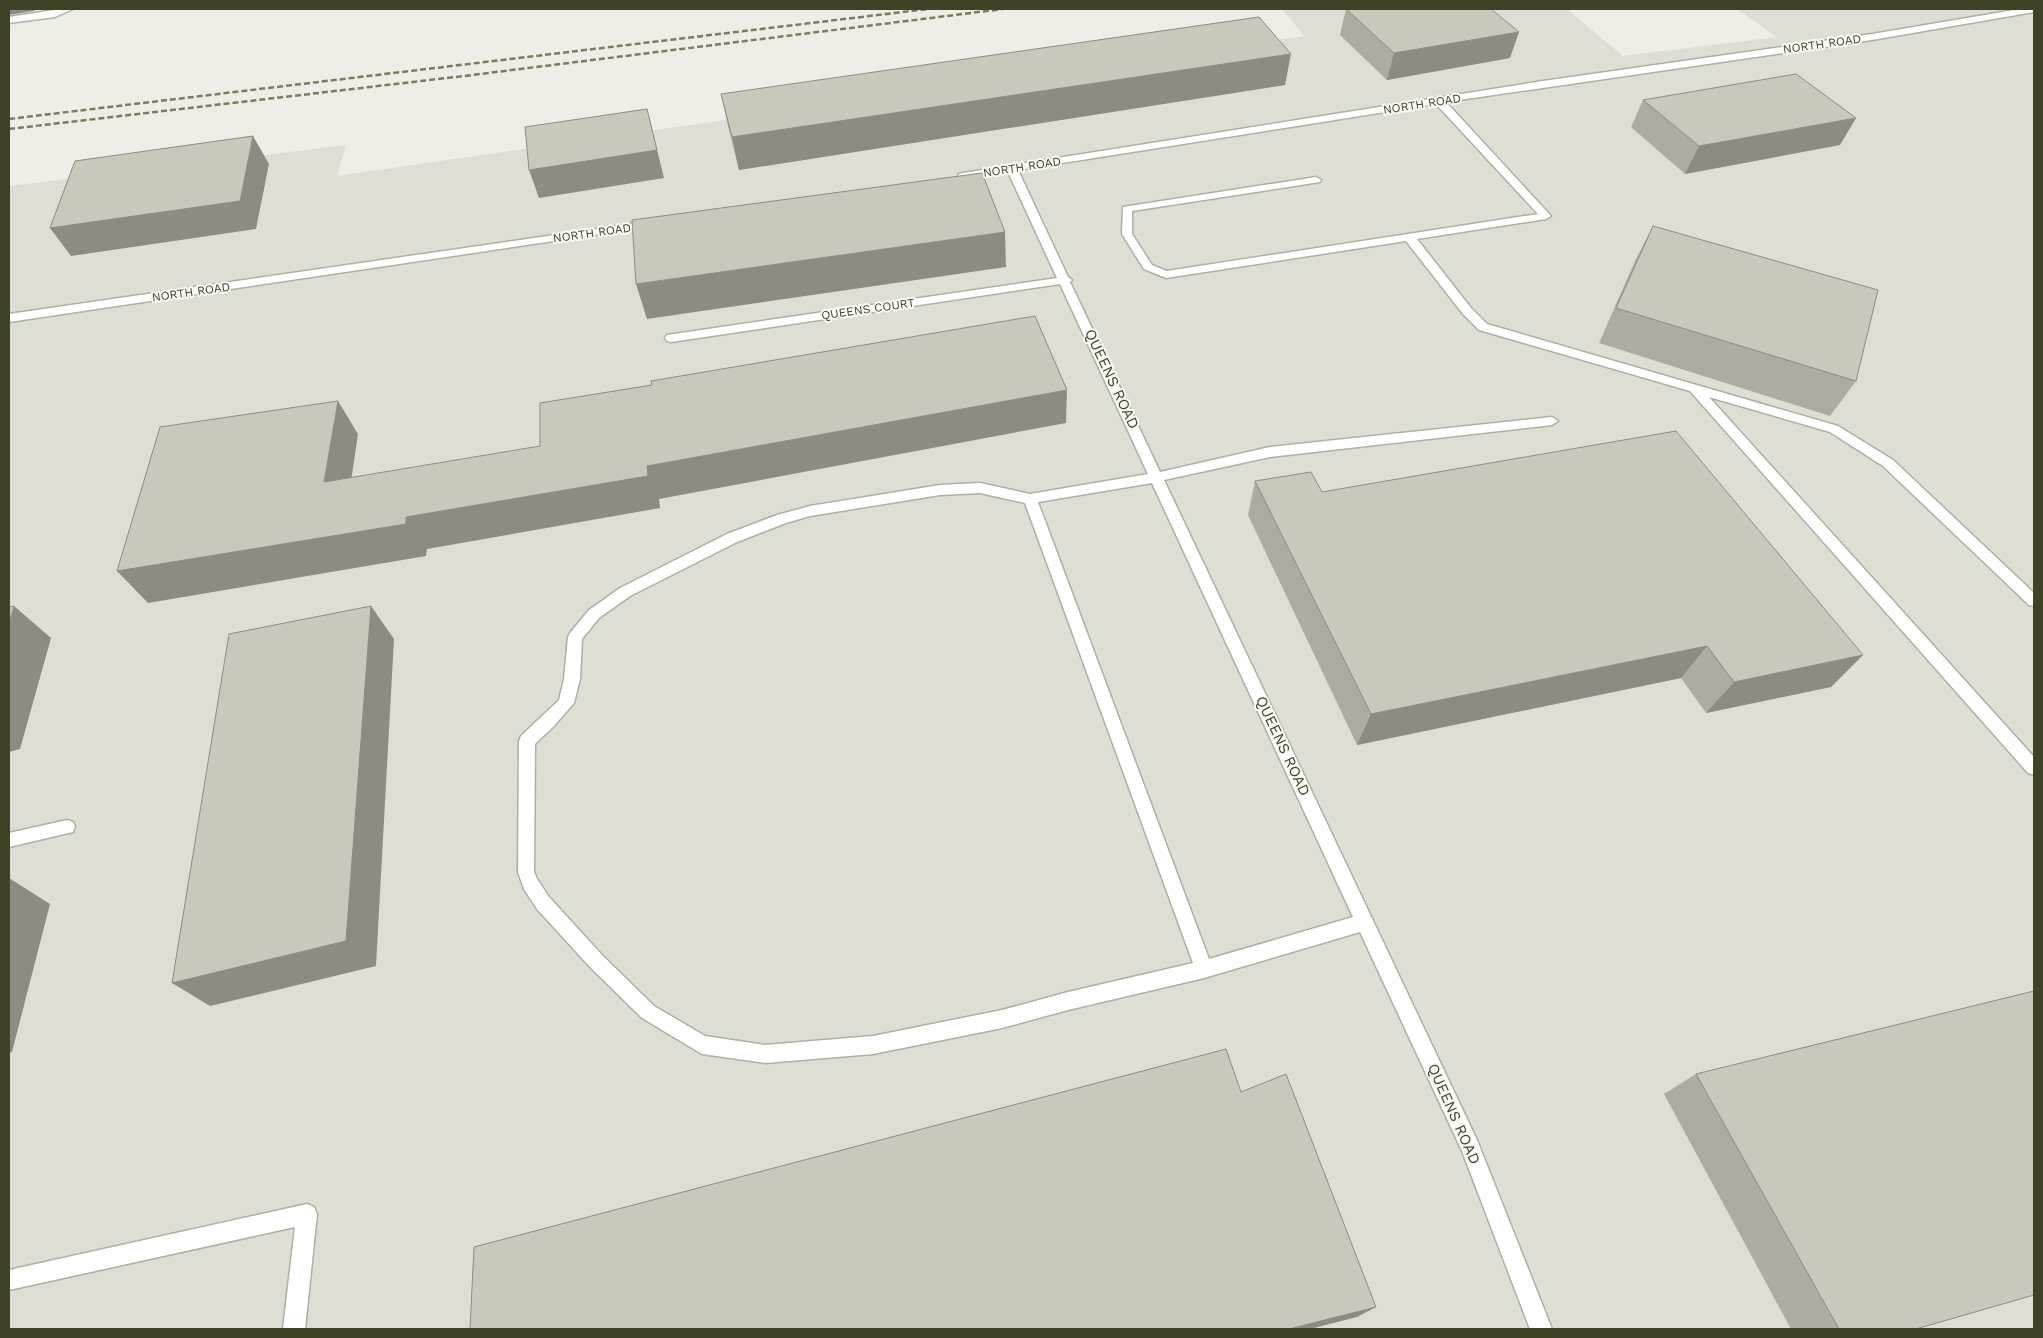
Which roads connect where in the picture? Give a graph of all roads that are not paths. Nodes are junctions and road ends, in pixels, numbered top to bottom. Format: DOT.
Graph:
graph roads {
  1 [pos="69,9"];
  2 [pos="2034,9"];
  3 [pos="9,20"];
  4 [pos="1439,101"];
  5 [pos="1012,169"];
  6 [pos="954,178"];
  7 [pos="1316,180"];
  8 [pos="661,223"];
  9 [pos="1409,237"];
  10 [pos="1066,280"];
  11 [pos="9,318"];
  12 [pos="671,338"];
  13 [pos="1693,387"];
  14 [pos="1552,421"];
  15 [pos="1157,477"];
  16 [pos="1030,499"];
  17 [pos="2034,600"];
  18 [pos="2034,768"];
  19 [pos="67,827"];
  20 [pos="9,840"];
  21 [pos="1365,922"];
  22 [pos="1204,969"];
  23 [pos="9,1280"];
  24 [pos="294,1329"];
  25 [pos="1541,1329"];
  1 -- 3 [label="street"];
  2 -- 4 [label="street, NORTH ROAD"];
  4 -- 5 [label="street, NORTH ROAD"];
  4 -- 9 [label="street"];
  5 -- 6 [label="street, NORTH ROAD"];
  5 -- 10 [label="street, QUEENS ROAD"];
  7 -- 9 [label="street"];
  8 -- 11 [label="street, NORTH ROAD"];
  9 -- 13 [label="street"];
  10 -- 12 [label="street, QUEENS COURT"];
  10 -- 15 [label="street, QUEENS ROAD"];
  13 -- 17 [label="street"];
  13 -- 18 [label="street"];
  14 -- 15 [label="street"];
  15 -- 16 [label="street"];
  15 -- 21 [label="street, QUEENS ROAD"];
  16 -- 22 [label="street"];
  16 -- 22 [label="street"];
  19 -- 20 [label="street"];
  21 -- 22 [label="street"];
  21 -- 25 [label="street, QUEENS ROAD"];
  23 -- 24 [label="street"];
}
